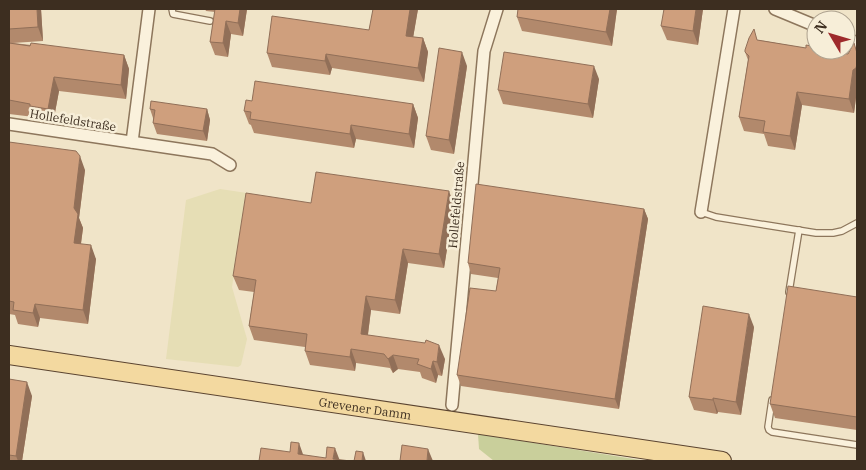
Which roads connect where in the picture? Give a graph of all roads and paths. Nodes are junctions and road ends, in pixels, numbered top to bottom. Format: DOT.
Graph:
graph roads {
  1 [pos="148,9"];
  2 [pos="172,9"];
  3 [pos="497,9"];
  4 [pos="734,9"];
  5 [pos="775,9"];
  6 [pos="210,21"];
  7 [pos="806,22"];
  8 [pos="9,124"];
  9 [pos="132,142"];
  10 [pos="230,165"];
  11 [pos="701,212"];
  12 [pos="857,223"];
  13 [pos="799,230"];
  14 [pos="788,299"];
  15 [pos="9,355"];
  16 [pos="773,396"];
  17 [pos="452,405"];
  18 [pos="857,445"];
  19 [pos="722,461"];
  1 -- 9 [label="street, Hollefeldstraße"];
  2 -- 6 [label="lane"];
  3 -- 17 [label="street, Hollefeldstraße"];
  4 -- 11 [label="street"];
  5 -- 7 [label="street"];
  8 -- 9 [label="street, Hollefeldstraße"];
  9 -- 10 [label="street, Hollefeldstraße"];
  11 -- 13 [label="lane"];
  12 -- 13 [label="lane"];
  13 -- 14 [label="lane"];
  15 -- 19 [label="main road, Grevener Damm"];
  16 -- 18 [label="lane"];
}
